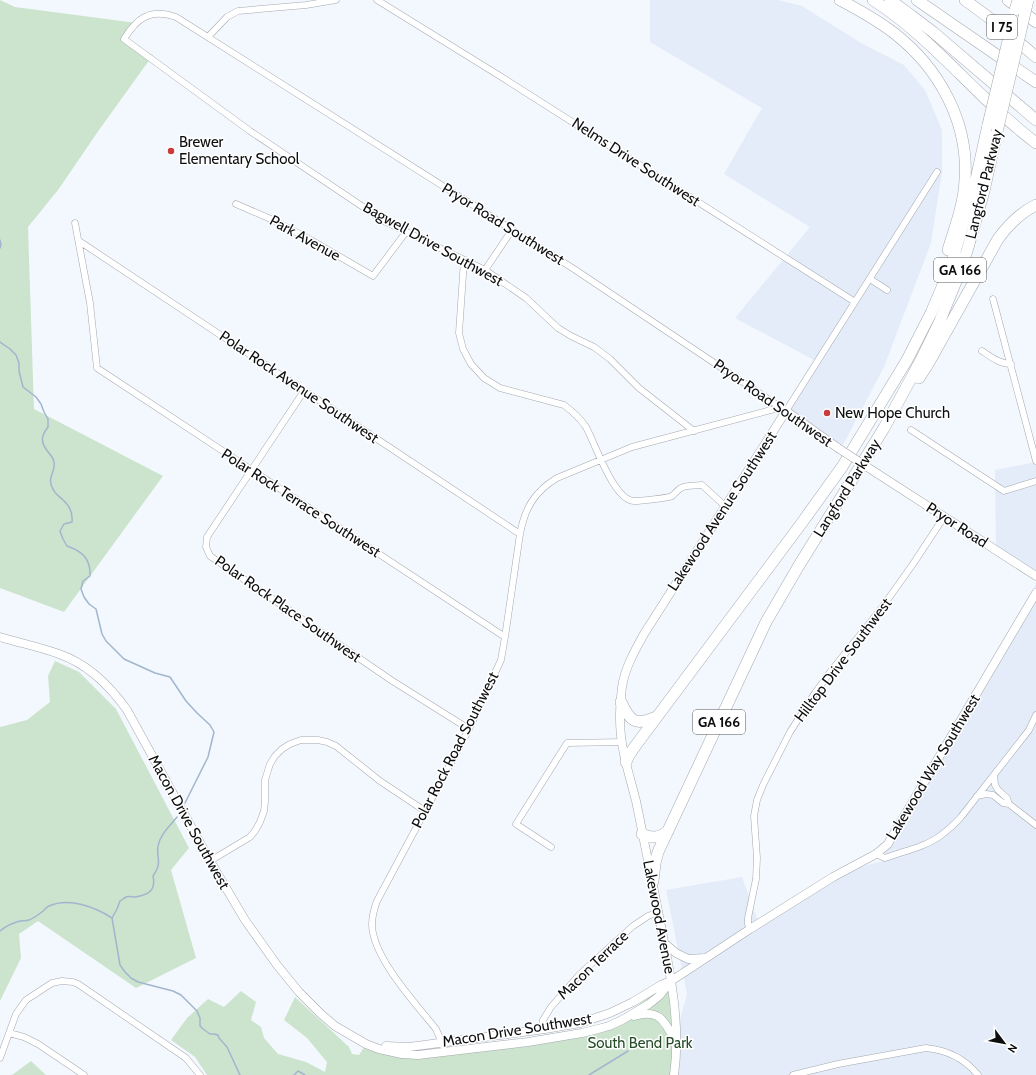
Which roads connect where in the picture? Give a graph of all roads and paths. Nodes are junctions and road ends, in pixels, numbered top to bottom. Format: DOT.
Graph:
graph roads {
  1 [pos="336,0"];
  2 [pos="377,0"];
  3 [pos="840,0"];
  4 [pos="873,0"];
  5 [pos="890,0"];
  6 [pos="918,0"];
  7 [pos="965,0"];
  8 [pos="1008,0"];
  9 [pos="1028,0"];
  10 [pos="1016,3"];
  11 [pos="1036,22"];
  12 [pos="208,37"];
  13 [pos="124,39"];
  14 [pos="1036,57"];
  15 [pos="1036,82"];
  16 [pos="1036,120"];
  17 [pos="1036,143"];
  18 [pos="937,172"];
  19 [pos="236,204"];
  20 [pos="1036,205"];
  21 [pos="75,223"];
  22 [pos="512,230"];
  23 [pos="406,232"];
  24 [pos="79,241"];
  25 [pos="464,260"];
  26 [pos="485,270"];
  27 [pos="870,279"];
  28 [pos="888,290"];
  29 [pos="993,299"];
  30 [pos="855,302"];
  31 [pos="982,351"];
  32 [pos="907,360"];
  33 [pos="1011,364"];
  34 [pos="304,391"];
  35 [pos="784,409"];
  36 [pos="884,428"];
  37 [pos="911,430"];
  38 [pos="694,431"];
  39 [pos="601,460"];
  40 [pos="1036,461"];
  41 [pos="252,470"];
  42 [pos="878,474"];
  43 [pos="1036,481"];
  44 [pos="725,506"];
  45 [pos="944,517"];
  46 [pos="520,534"];
  47 [pos="1036,576"];
  48 [pos="1036,593"];
  49 [pos="0,637"];
  50 [pos="505,637"];
  51 [pos="621,702"];
  52 [pos="1036,715"];
  53 [pos="657,716"];
  54 [pos="469,729"];
  55 [pos="622,742"];
  56 [pos="626,762"];
  57 [pos="994,774"];
  58 [pos="977,796"];
  59 [pos="1009,804"];
  60 [pos="425,811"];
  61 [pos="1036,825"];
  62 [pos="668,830"];
  63 [pos="642,834"];
  64 [pos="552,847"];
  65 [pos="876,854"];
  66 [pos="210,860"];
  67 [pos="653,881"];
  68 [pos="658,912"];
  69 [pos="750,929"];
  70 [pos="664,943"];
  71 [pos="706,958"];
  72 [pos="671,981"];
  73 [pos="622,1020"];
  74 [pos="540,1030"];
  75 [pos="9,1033"];
  76 [pos="358,1039"];
  77 [pos="676,1042"];
  78 [pos="441,1043"];
  79 [pos="443,1052"];
  80 [pos="0,1058"];
  81 [pos="84,1075"];
  82 [pos="200,1075"];
  83 [pos="674,1075"];
  84 [pos="793,1075"];
  85 [pos="978,1075"];
  1 -- 12 [label="street"];
  2 -- 30 [label="street, Nelms Drive Southwest"];
  3 -- 32 [label="highway"];
  4 -- 17 [label="highway"];
  5 -- 16 [label="highway"];
  6 -- 15 [label="highway"];
  7 -- 14 [label="highway, I 75"];
  8 -- 11 [label="highway, I 75"];
  9 -- 36 [label="highway, Langford Parkway / GA 166, bridge"];
  10 -- 32 [label="highway, Langford Parkway / GA 166, bridge"];
  12 -- 13 [label="street, Pryor Road Southwest"];
  12 -- 22 [label="street, Pryor Road Southwest"];
  13 -- 23 [label="street, Bagwell Drive Southwest"];
  18 -- 27 [label="street, Lakewood Avenue Southwest"];
  19 -- 23 [label="street, Park Avenue"];
  20 -- 36 [label="highway"];
  21 -- 24 [label="street"];
  22 -- 26 [label="street"];
  22 -- 35 [label="street, Pryor Road Southwest"];
  23 -- 25 [label="street, Bagwell Drive Southwest"];
  24 -- 34 [label="street, Polar Rock Avenue Southwest"];
  24 -- 41 [label="street, Polar Rock Terrace Southwest"];
  25 -- 26 [label="street, Bagwell Drive Southwest"];
  25 -- 39 [label="street"];
  26 -- 38 [label="street, Bagwell Drive Southwest"];
  27 -- 28 [label="street"];
  27 -- 30 [label="street, Lakewood Avenue Southwest"];
  29 -- 33 [label="street"];
  30 -- 35 [label="street, Lakewood Avenue Southwest"];
  31 -- 33 [label="street"];
  32 -- 53 [label="highway, Langford Parkway / GA 166"];
  33 -- 40 [label="street"];
  34 -- 41 [label="street, Polar Rock Place Southwest"];
  34 -- 46 [label="street, Polar Rock Avenue Southwest"];
  35 -- 38 [label="street, Polar Rock Road Southwest"];
  35 -- 42 [label="street, Pryor Road Southwest, bridge"];
  35 -- 44 [label="street, Lakewood Avenue Southwest"];
  36 -- 62 [label="highway, Langford Parkway / GA 166"];
  37 -- 43 [label="street"];
  38 -- 39 [label="street, Polar Rock Road Southwest"];
  39 -- 44 [label="street"];
  39 -- 46 [label="street, Polar Rock Road Southwest"];
  41 -- 50 [label="street, Polar Rock Terrace Southwest"];
  41 -- 54 [label="street, Polar Rock Place Southwest"];
  42 -- 45 [label="street, Pryor Road"];
  44 -- 51 [label="street, Lakewood Avenue Southwest"];
  45 -- 47 [label="street, Pryor Road"];
  45 -- 69 [label="street, Hilltop Drive Southwest"];
  46 -- 50 [label="street, Polar Rock Road Southwest"];
  48 -- 65 [label="street, Lakewood Way Southwest"];
  49 -- 66 [label="street, Macon Drive Southwest"];
  50 -- 54 [label="street, Polar Rock Road Southwest"];
  51 -- 53 [label="highway"];
  51 -- 55 [label="street, Lakewood Avenue Southwest"];
  52 -- 57 [label="street"];
  53 -- 56 [label="highway, Langford Parkway"];
  54 -- 60 [label="street, Polar Rock Road Southwest"];
  55 -- 56 [label="street, Lakewood Avenue Southwest"];
  55 -- 64 [label="street"];
  56 -- 63 [label="street, Lakewood Avenue"];
  57 -- 58 [label="street"];
  57 -- 59 [label="street"];
  58 -- 59 [label="street"];
  58 -- 65 [label="street"];
  59 -- 61 [label="street"];
  60 -- 66 [label="street"];
  60 -- 78 [label="street, Polar Rock Road Southwest"];
  62 -- 63 [label="highway"];
  62 -- 67 [label="highway, GA 166"];
  63 -- 67 [label="street, Lakewood Avenue"];
  65 -- 69 [label="street, Lakewood Way Southwest"];
  66 -- 76 [label="street, Macon Drive Southwest"];
  67 -- 68 [label="street, Lakewood Avenue"];
  68 -- 70 [label="street, Lakewood Avenue"];
  68 -- 74 [label="street, Macon Terrace"];
  69 -- 71 [label="street, Lakewood Way Southwest"];
  70 -- 71 [label="street"];
  70 -- 72 [label="street, Lakewood Avenue"];
  71 -- 72 [label="street, Lakewood Way Southwest"];
  72 -- 73 [label="street, Macon Drive Southwest"];
  72 -- 74 [label="street, Macon Drive Southwest"];
  72 -- 77 [label="street, Lakewood Avenue"];
  73 -- 77 [label="street"];
  73 -- 79 [label="street, Macon Drive Southwest"];
  74 -- 78 [label="street, Macon Drive Southwest"];
  75 -- 80 [label="street"];
  75 -- 81 [label="street"];
  75 -- 82 [label="street"];
  76 -- 78 [label="street, Macon Drive Southwest"];
  76 -- 79 [label="street, Macon Drive Southwest"];
  77 -- 83 [label="street, Lakewood Avenue"];
  78 -- 79 [label="street, Polar Rock Road Southwest"];
  84 -- 85 [label="street"];
}
